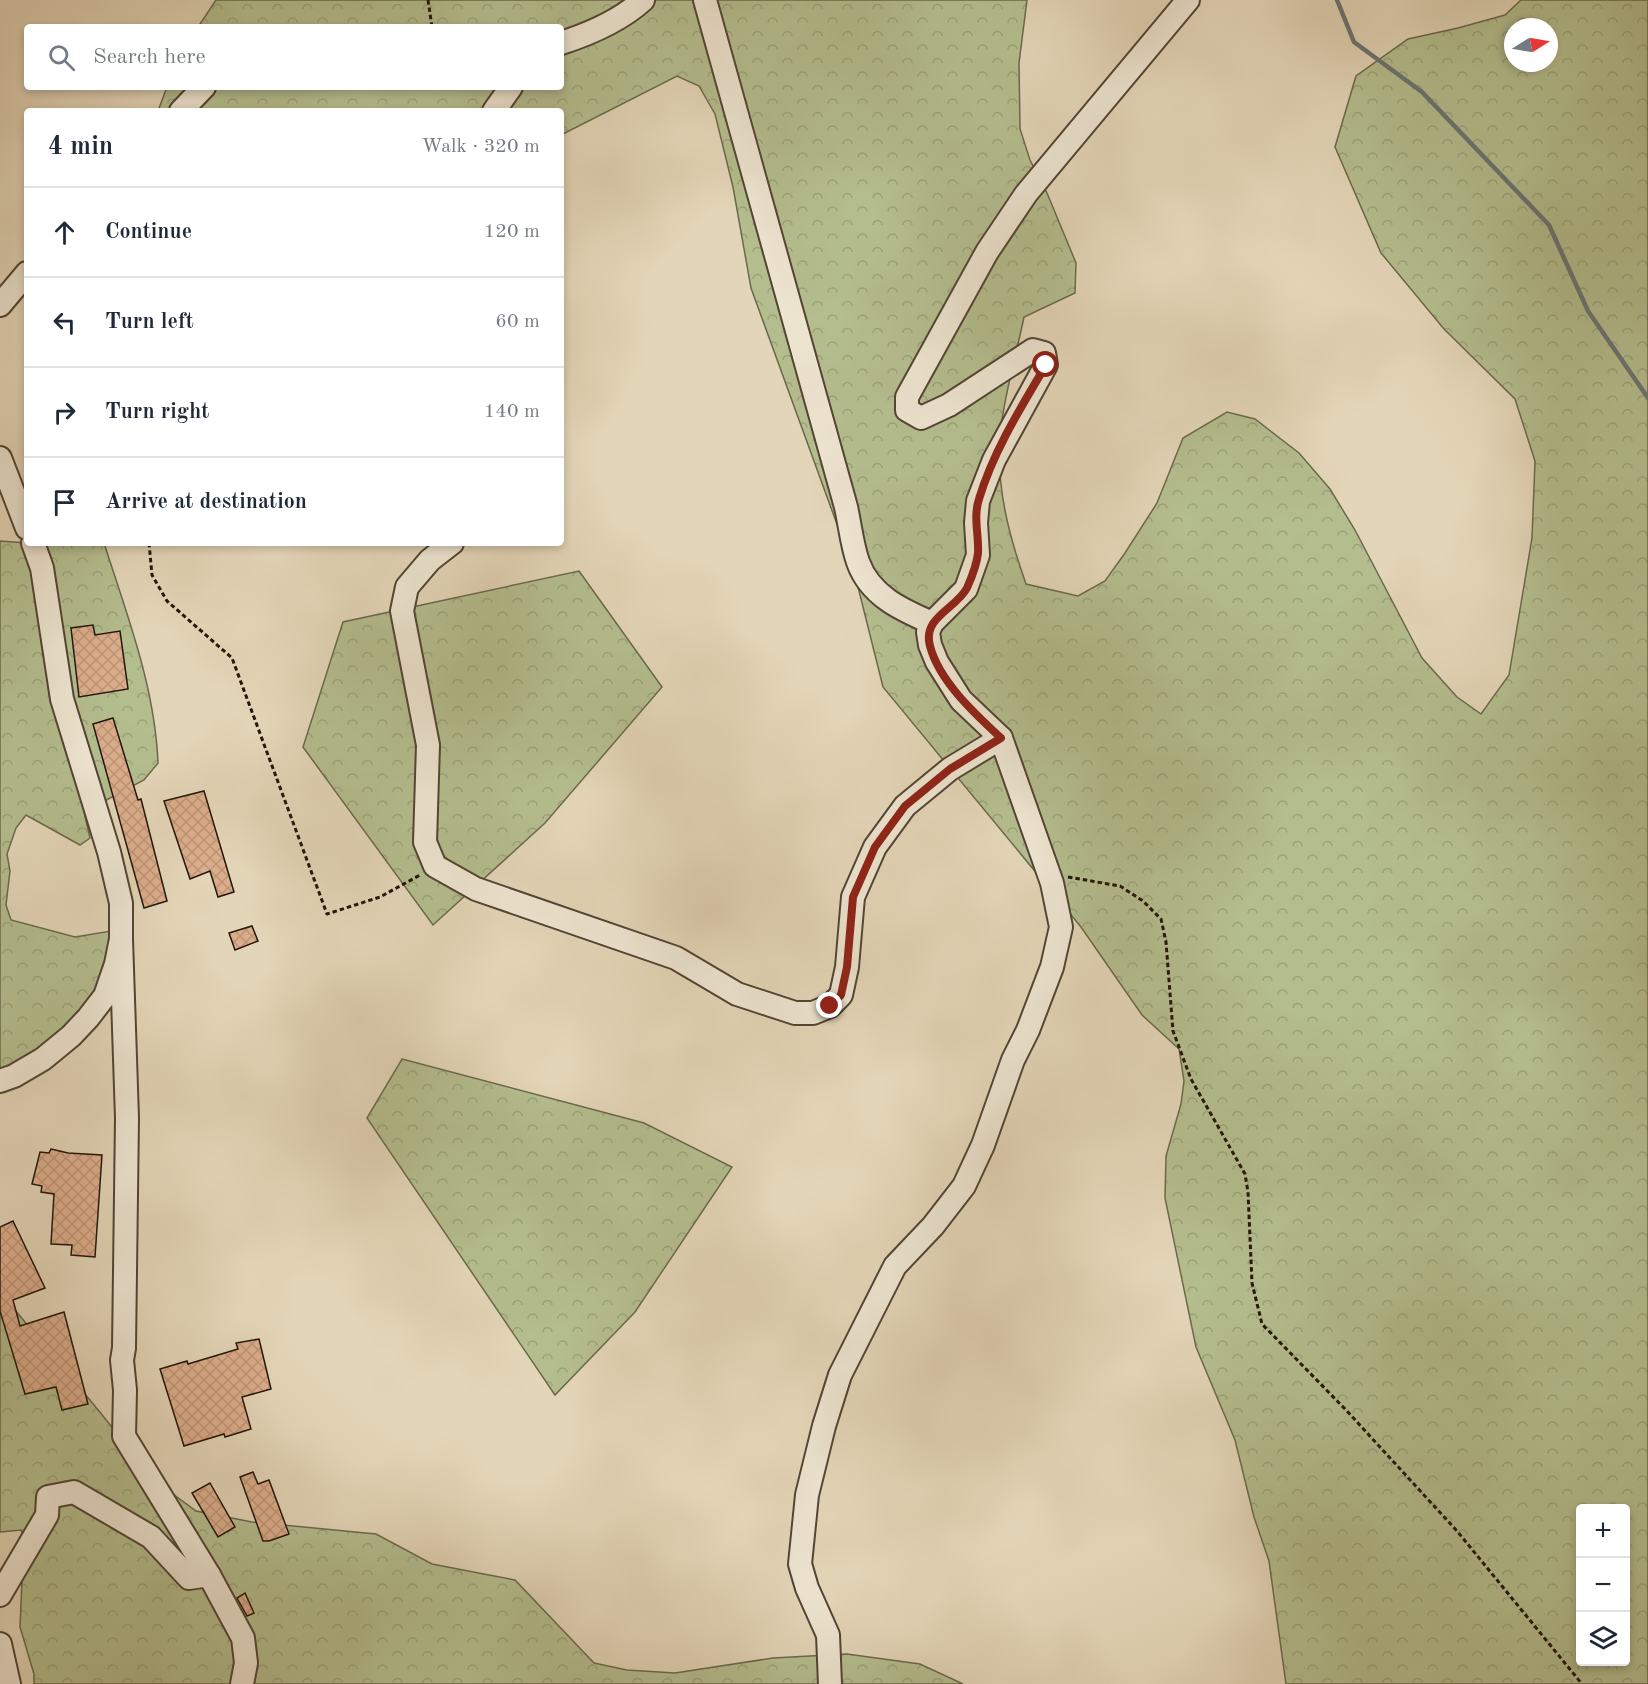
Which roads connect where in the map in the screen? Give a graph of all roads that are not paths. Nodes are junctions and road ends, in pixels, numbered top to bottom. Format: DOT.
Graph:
graph roads {
  1 [pos="643,0"];
  2 [pos="705,0"];
  3 [pos="1188,0"];
  4 [pos="564,42"];
  5 [pos="201,90"];
  6 [pos="509,90"];
  7 [pos="183,108"];
  8 [pos="496,108"];
  9 [pos="24,277"];
  10 [pos="0,305"];
  11 [pos="0,458"];
  12 [pos="24,520"];
  13 [pos="34,546"];
  14 [pos="448,546"];
  15 [pos="933,623"];
  16 [pos="1001,738"];
  17 [pos="121,939"];
  18 [pos="0,1081"];
  19 [pos="209,1575"];
  20 [pos="0,1595"];
  21 [pos="0,1644"];
  22 [pos="9,1684"];
  23 [pos="242,1684"];
  24 [pos="830,1684"];
  1 -- 4 [label="street"];
  2 -- 15 [label="street"];
  3 -- 15 [label="street"];
  5 -- 7 [label="street"];
  6 -- 8 [label="street"];
  9 -- 10 [label="street"];
  11 -- 12 [label="street"];
  13 -- 17 [label="street"];
  14 -- 16 [label="street"];
  15 -- 16 [label="street"];
  16 -- 24 [label="street"];
  17 -- 18 [label="street"];
  17 -- 19 [label="street"];
  19 -- 20 [label="street"];
  19 -- 23 [label="street"];
  21 -- 22 [label="street"];
}
